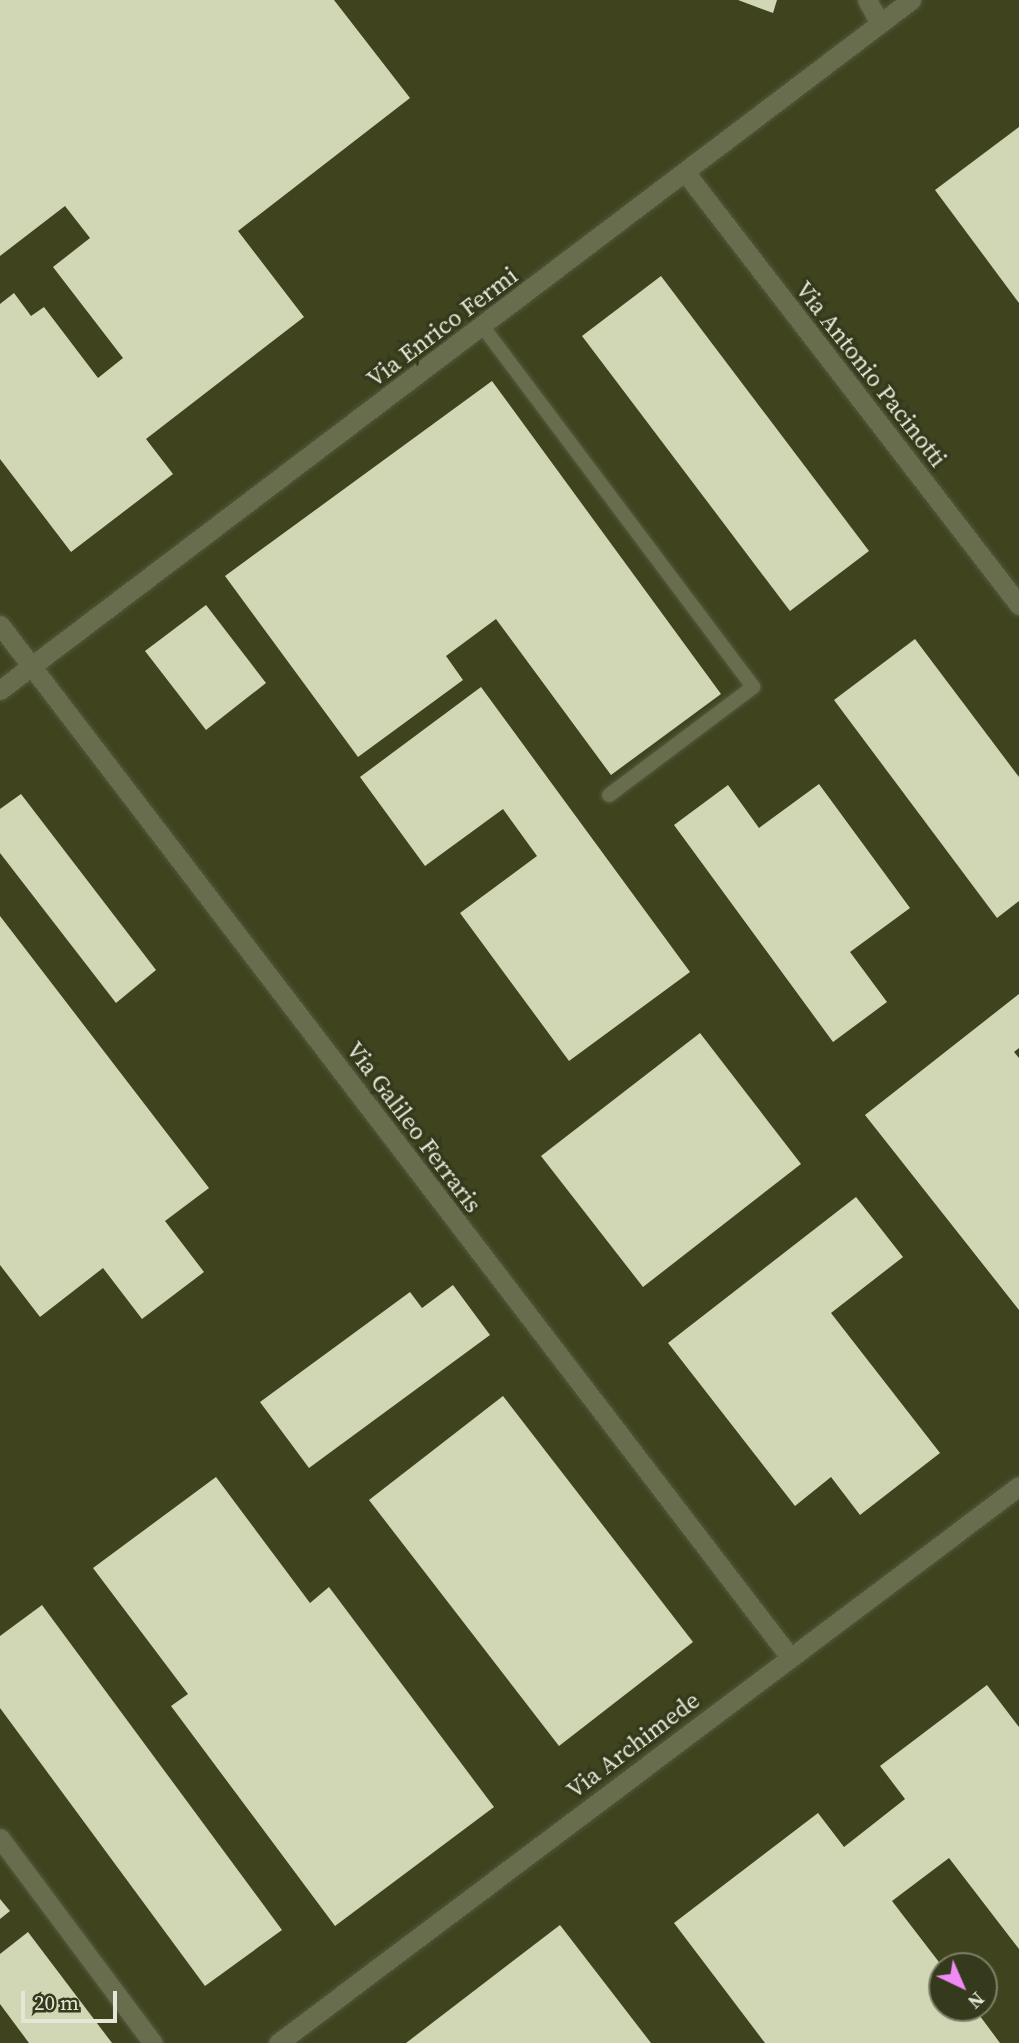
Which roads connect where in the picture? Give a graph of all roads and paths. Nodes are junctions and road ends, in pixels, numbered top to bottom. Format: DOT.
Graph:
graph roads {
  1 [pos="867,0"];
  2 [pos="911,0"];
  3 [pos="880,23"];
  4 [pos="685,172"];
  5 [pos="483,327"];
  6 [pos="1019,605"];
  7 [pos="0,625"];
  8 [pos="31,666"];
  9 [pos="0,690"];
  10 [pos="609,795"];
  11 [pos="1019,1486"];
  12 [pos="790,1657"];
  13 [pos="0,1838"];
  14 [pos="153,2043"];
  15 [pos="278,2043"];
  1 -- 3 [label="street"];
  2 -- 3 [label="street, Via Enrico Fermi"];
  3 -- 4 [label="street, Via Enrico Fermi"];
  4 -- 5 [label="street, Via Enrico Fermi"];
  4 -- 6 [label="street, Via Antonio Pacinotti"];
  5 -- 8 [label="street, Via Enrico Fermi"];
  5 -- 10 [label="lane"];
  7 -- 8 [label="street, Via Galileo Ferraris"];
  8 -- 9 [label="street, Via Enrico Fermi"];
  8 -- 12 [label="street, Via Galileo Ferraris"];
  11 -- 12 [label="street, Via Archimede"];
  12 -- 15 [label="street, Via Archimede"];
  13 -- 14 [label="street"];
}
